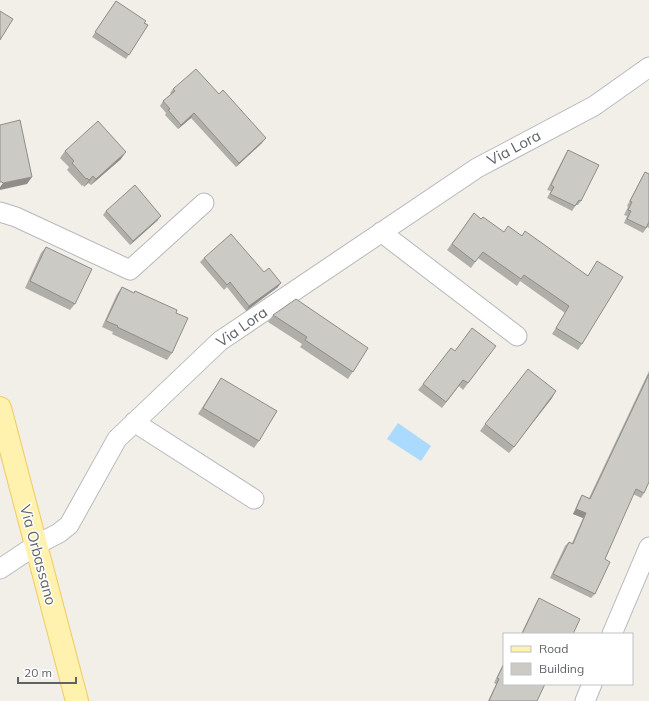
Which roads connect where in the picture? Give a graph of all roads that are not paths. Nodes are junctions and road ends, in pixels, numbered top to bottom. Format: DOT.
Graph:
graph roads {
  1 [pos="649,67"];
  2 [pos="204,203"];
  3 [pos="0,212"];
  4 [pos="381,232"];
  5 [pos="517,336"];
  6 [pos="0,408"];
  7 [pos="134,422"];
  8 [pos="254,499"];
  9 [pos="36,545"];
  10 [pos="649,547"];
  11 [pos="0,569"];
  12 [pos="640,588"];
  13 [pos="613,633"];
  14 [pos="592,685"];
  15 [pos="77,701"];
  16 [pos="585,701"];
  1 -- 4 [label="street, Via Lora"];
  2 -- 3 [label="street"];
  4 -- 5 [label="street"];
  4 -- 7 [label="street, Via Lora"];
  6 -- 9 [label="main road, Via Orbassano"];
  7 -- 8 [label="street"];
  7 -- 9 [label="street, Via Lora"];
  9 -- 11 [label="street, Via Lora"];
  9 -- 15 [label="main road, Via Orbassano"];
  10 -- 12 [label="street"];
  12 -- 13 [label="street"];
  14 -- 16 [label="street"];
}
